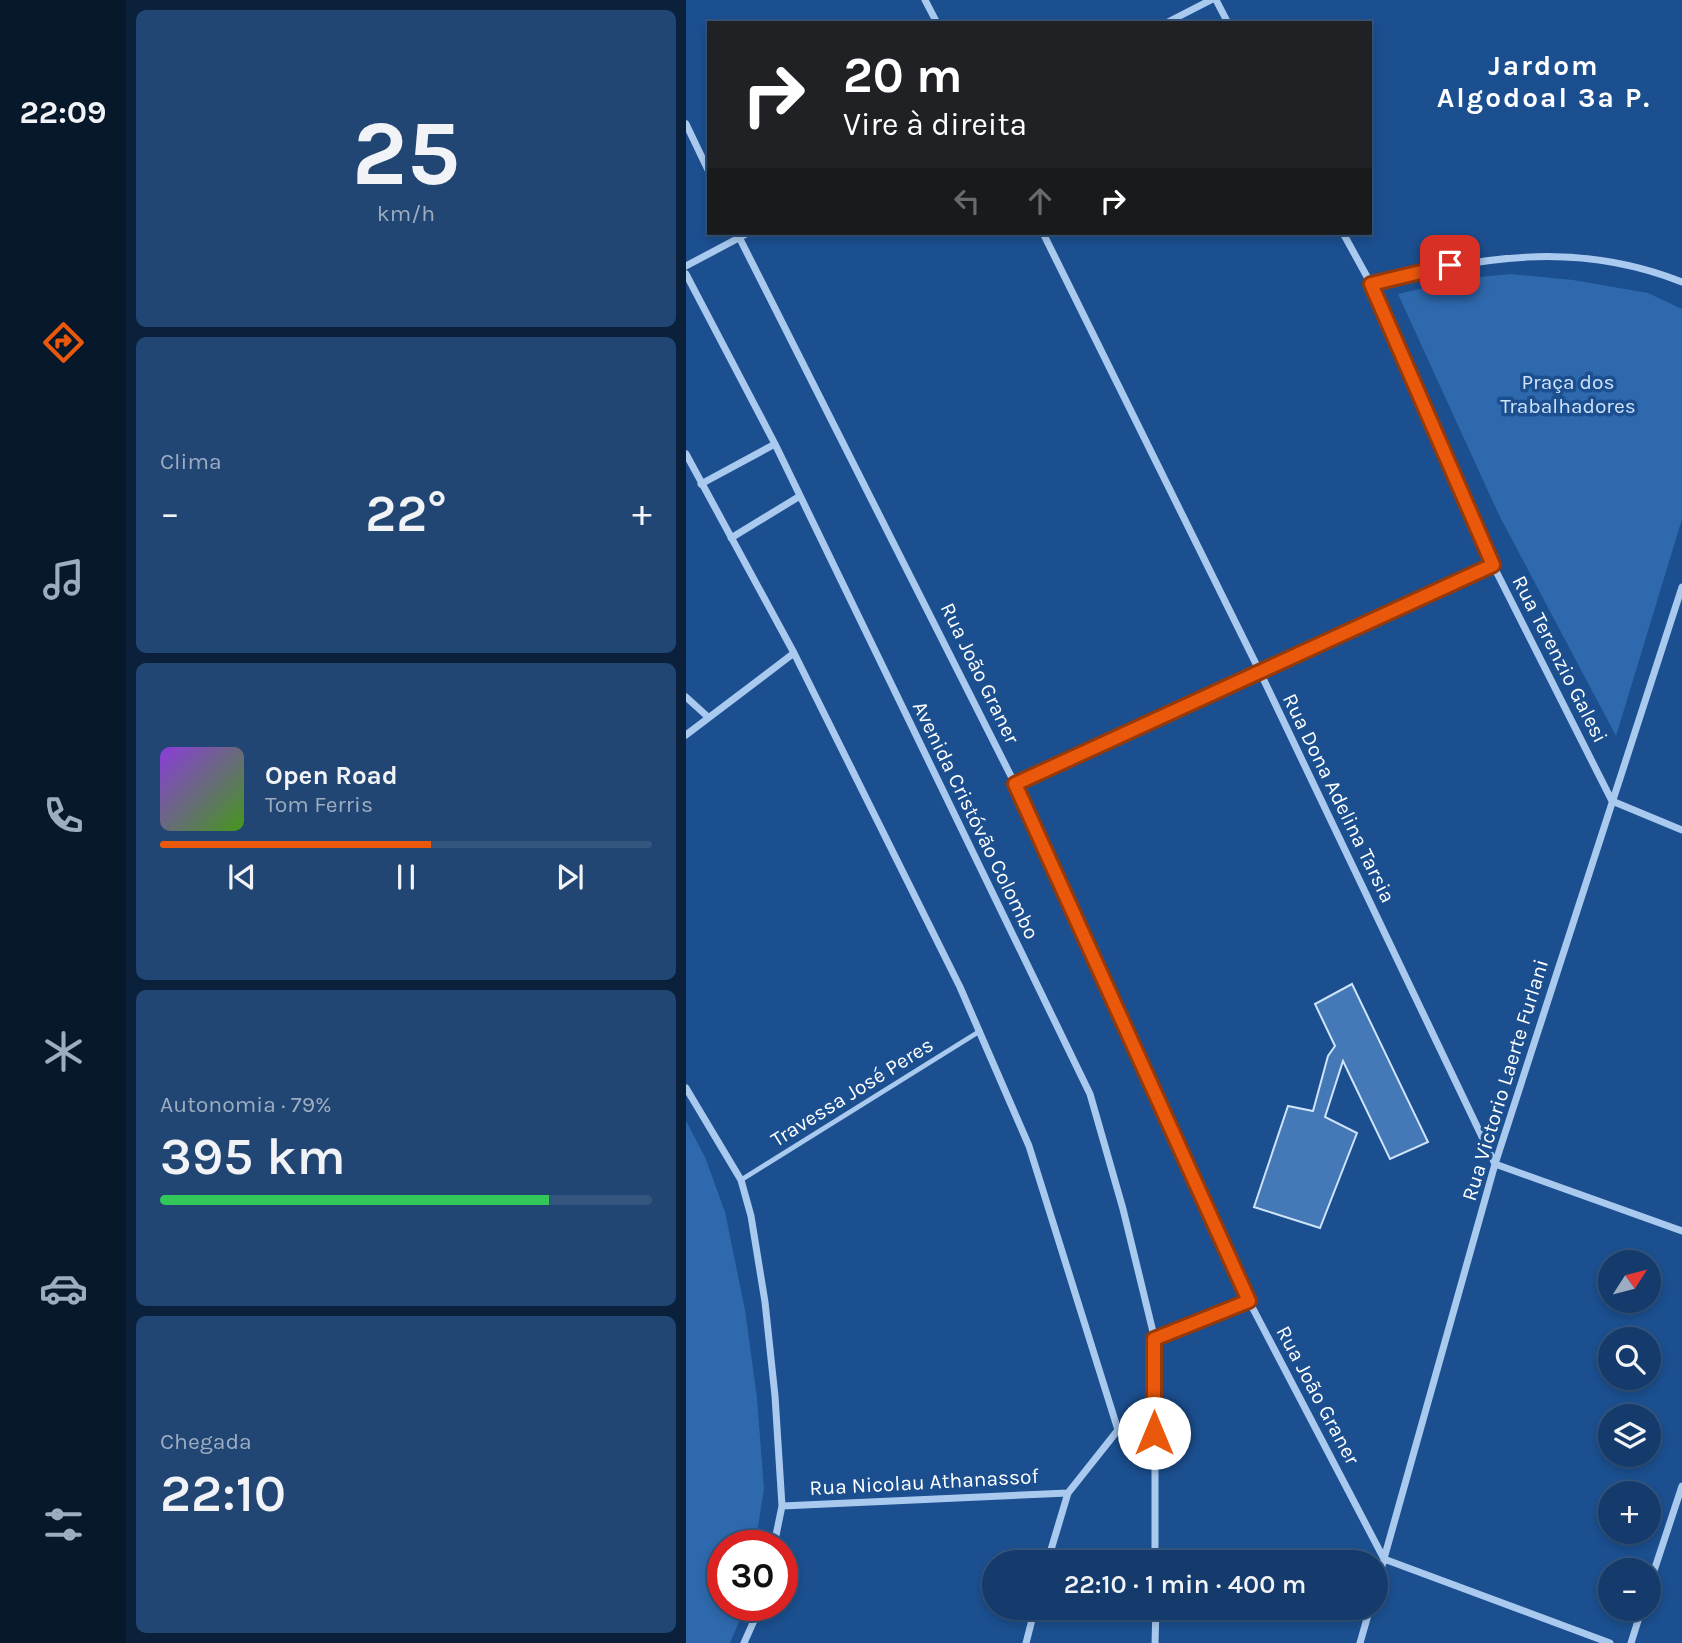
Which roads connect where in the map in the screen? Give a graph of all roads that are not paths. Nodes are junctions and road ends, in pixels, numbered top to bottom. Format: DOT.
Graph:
graph roads {
  1 [pos="925,0"];
  2 [pos="1214,0"];
  3 [pos="936,21"];
  4 [pos="1170,21"];
  5 [pos="1227,21"];
  6 [pos="686,124"];
  7 [pos="707,168"];
  8 [pos="738,235"];
  9 [pos="1044,235"];
  10 [pos="1344,235"];
  11 [pos="686,266"];
  12 [pos="686,274"];
  13 [pos="1682,282"];
  14 [pos="1371,284"];
  15 [pos="775,444"];
  16 [pos="686,454"];
  17 [pos="701,484"];
  18 [pos="800,496"];
  19 [pos="731,538"];
  20 [pos="1493,565"];
  21 [pos="1682,587"];
  22 [pos="794,653"];
  23 [pos="1260,672"];
  24 [pos="686,697"];
  25 [pos="708,717"];
  26 [pos="686,735"];
  27 [pos="1015,784"];
  28 [pos="1612,801"];
  29 [pos="1682,830"];
  30 [pos="980,1031"];
  31 [pos="686,1088"];
  32 [pos="1496,1164"];
  33 [pos="741,1180"];
  34 [pos="1682,1231"];
  35 [pos="1249,1301"];
  36 [pos="1154,1339"];
  37 [pos="1154,1407"];
  38 [pos="1118,1430"];
  39 [pos="1682,1486"];
  40 [pos="1068,1493"];
  41 [pos="782,1506"];
  42 [pos="777,1530"];
  43 [pos="1051,1550"];
  44 [pos="1156,1550"];
  45 [pos="1379,1550"];
  46 [pos="1387,1550"];
  47 [pos="1658,1558"];
  48 [pos="1388,1560"];
  49 [pos="1032,1620"];
  50 [pos="1156,1620"];
  51 [pos="1367,1620"];
  52 [pos="754,1621"];
  53 [pos="1638,1621"];
  54 [pos="744,1643"];
  55 [pos="1026,1643"];
  56 [pos="1155,1643"];
  57 [pos="1360,1643"];
  58 [pos="1610,1643"];
  59 [pos="1631,1643"];
  1 -- 3 [label="street"];
  2 -- 4 [label="street"];
  2 -- 5 [label="street"];
  6 -- 7 [label="street"];
  8 -- 11 [label="street"];
  8 -- 27 [label="street, Rua João Graner"];
  9 -- 23 [label="street, Rua Dona Adelina Tarsia"];
  10 -- 14 [label="street, Rua Terenzio Galesi"];
  12 -- 15 [label="street, Avenida Cristóvão Colombo"];
  13 -- 14 [label="street"];
  14 -- 20 [label="street, Rua Terenzio Galesi"];
  15 -- 17 [label="street"];
  15 -- 18 [label="street, Avenida Cristóvão Colombo"];
  16 -- 17 [label="street"];
  17 -- 19 [label="street"];
  18 -- 19 [label="street"];
  18 -- 36 [label="street, Avenida Cristóvão Colombo"];
  19 -- 22 [label="street"];
  20 -- 23 [label="street"];
  20 -- 28 [label="street, Rua Terenzio Galesi"];
  21 -- 28 [label="street, Rua Victorio Laerte Furlani"];
  22 -- 25 [label="street"];
  22 -- 30 [label="street"];
  23 -- 27 [label="street"];
  23 -- 32 [label="street, Rua Dona Adelina Tarsia"];
  24 -- 25 [label="street"];
  25 -- 26 [label="street"];
  27 -- 35 [label="street, Rua João Graner"];
  28 -- 29 [label="street"];
  28 -- 32 [label="street, Rua Victorio Laerte Furlani"];
  30 -- 33 [label="lane, Travessa José Peres"];
  30 -- 38 [label="street"];
  31 -- 33 [label="street"];
  32 -- 34 [label="street"];
  32 -- 46 [label="street, Rua Victorio Laerte Furlani"];
  33 -- 41 [label="street"];
  35 -- 36 [label="street"];
  35 -- 45 [label="street, Rua João Graner"];
  36 -- 37 [label="street, Avenida Cristóvão Colombo"];
  37 -- 38 [label="street"];
  37 -- 44 [label="street, Avenida Cristóvão Colombo"];
  38 -- 40 [label="street"];
  39 -- 47 [label="street"];
  40 -- 41 [label="street, Rua Nicolau Athanassof"];
  40 -- 43 [label="street"];
  41 -- 42 [label="street"];
  48 -- 58 [label="street"];
  49 -- 55 [label="street"];
  50 -- 56 [label="street"];
  51 -- 57 [label="street"];
  52 -- 54 [label="street"];
  53 -- 59 [label="street"];
}
